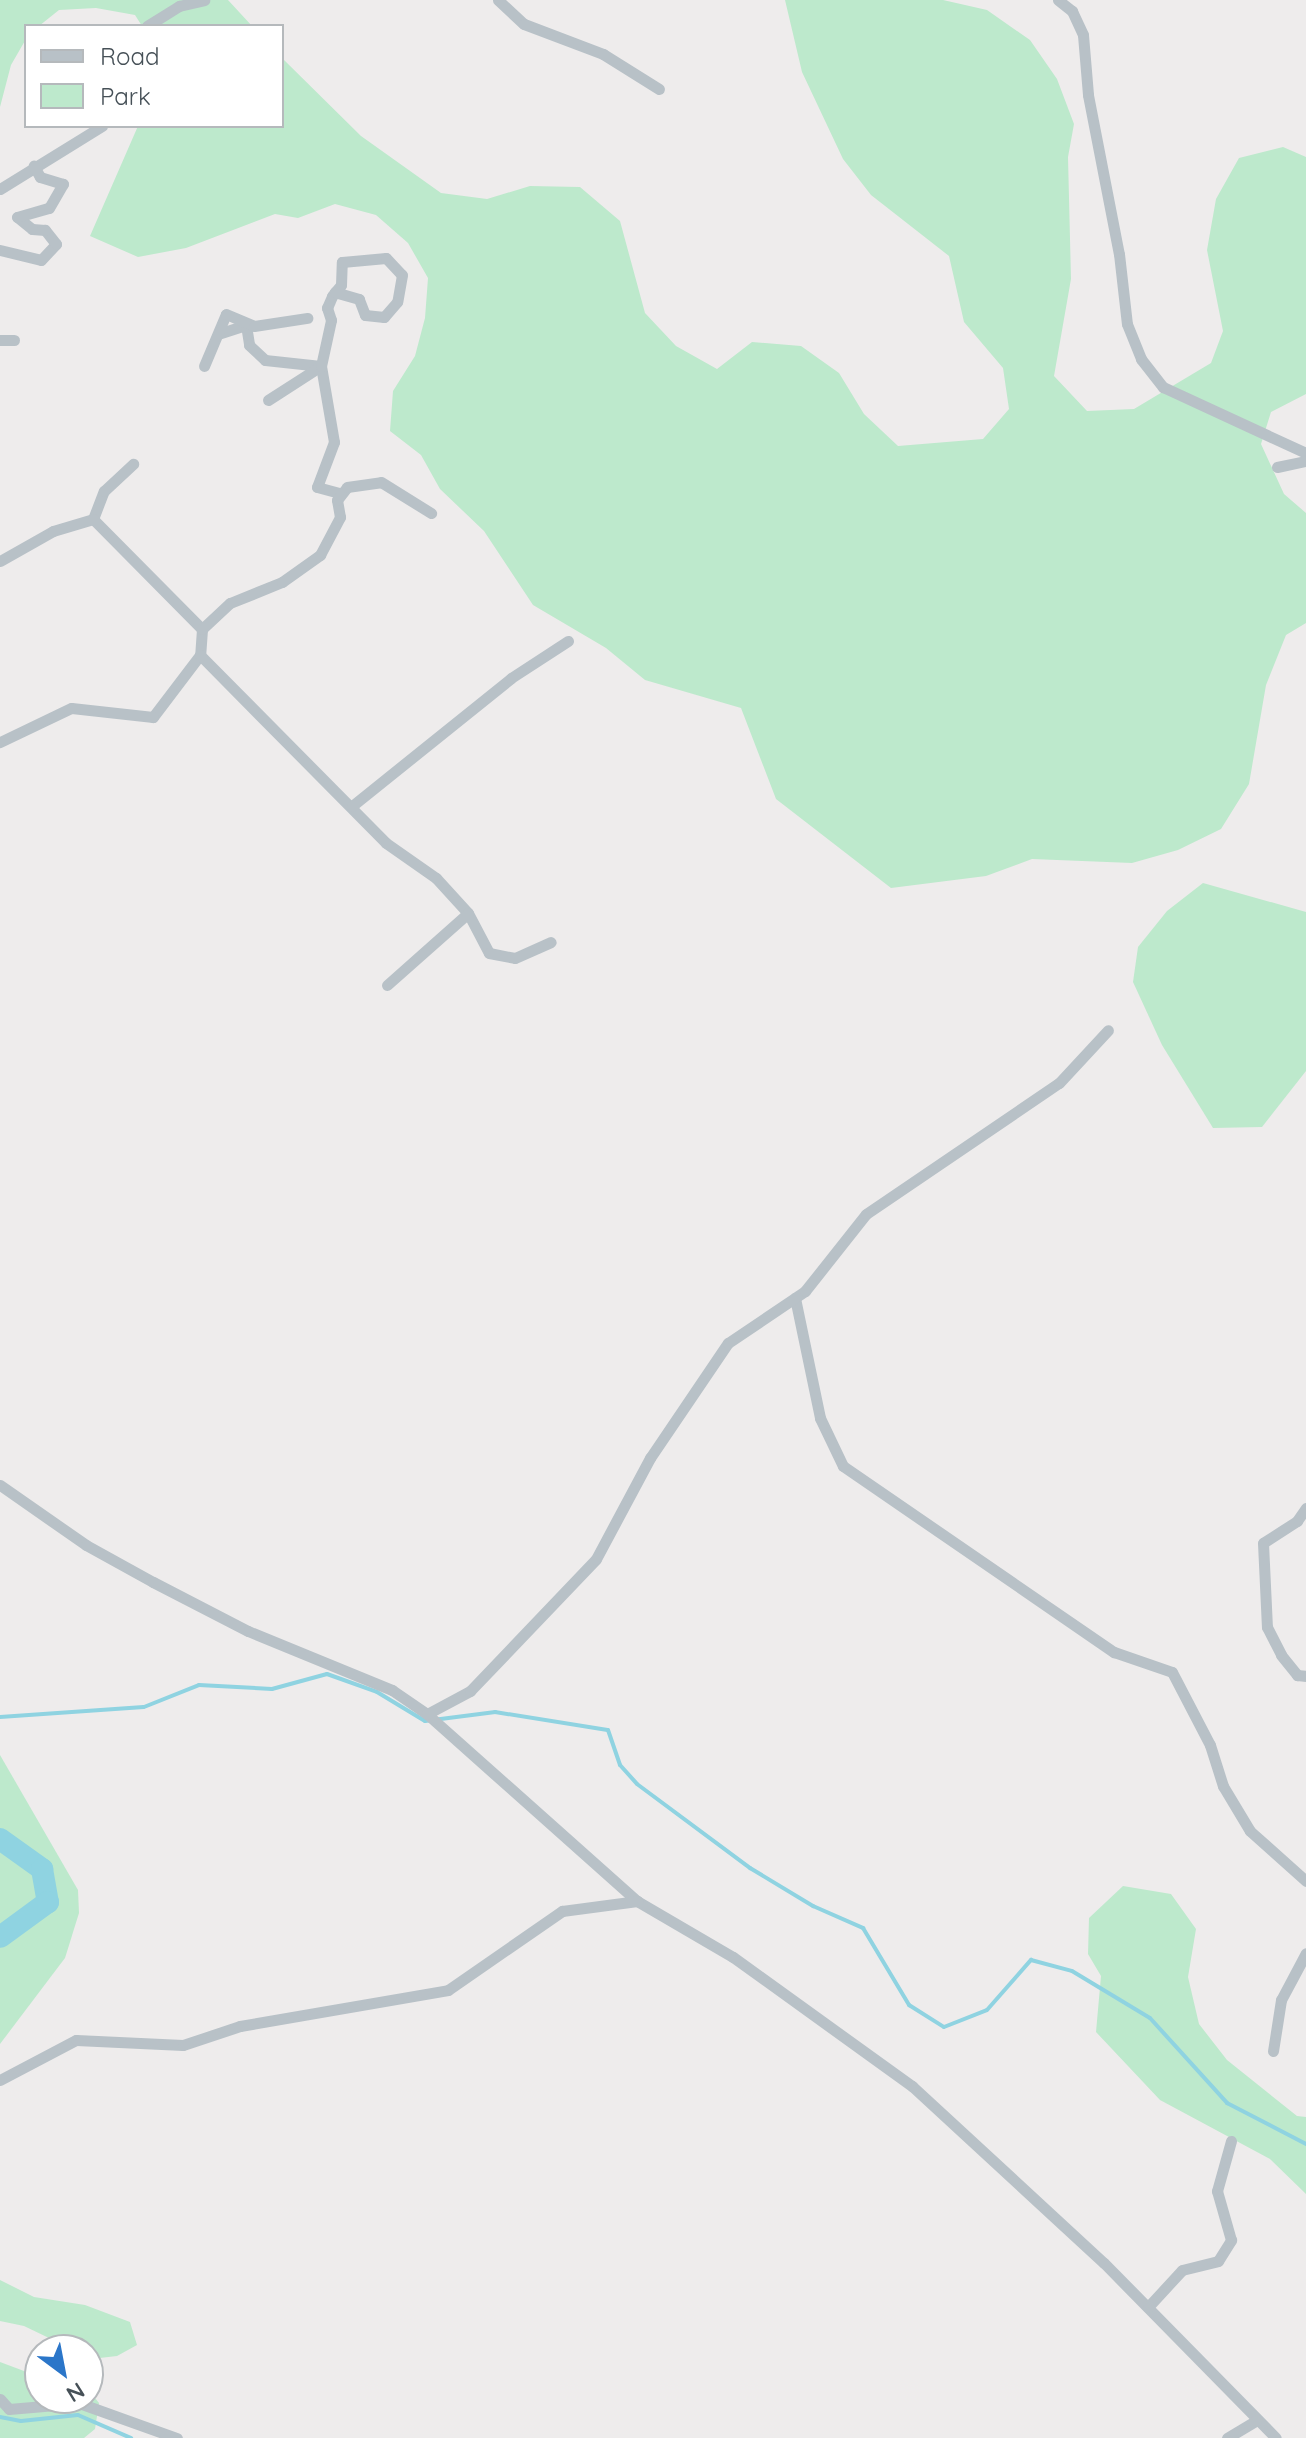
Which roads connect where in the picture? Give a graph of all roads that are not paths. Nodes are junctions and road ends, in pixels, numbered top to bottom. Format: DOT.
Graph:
graph roads {
  1 [pos="204,0"];
  2 [pos="498,0"];
  3 [pos="1058,0"];
  4 [pos="150,24"];
  5 [pos="659,89"];
  6 [pos="100,128"];
  7 [pos="34,166"];
  8 [pos="0,189"];
  9 [pos="0,250"];
  10 [pos="335,292"];
  11 [pos="307,318"];
  12 [pos="221,333"];
  13 [pos="0,340"];
  14 [pos="14,340"];
  15 [pos="204,366"];
  16 [pos="321,366"];
  17 [pos="268,400"];
  18 [pos="1306,453"];
  19 [pos="1306,461"];
  20 [pos="133,464"];
  21 [pos="1277,467"];
  22 [pos="340,493"];
  23 [pos="431,513"];
  24 [pos="93,519"];
  25 [pos="0,561"];
  26 [pos="202,629"];
  27 [pos="568,641"];
  28 [pos="200,655"];
  29 [pos="0,742"];
  30 [pos="352,806"];
  31 [pos="468,913"];
  32 [pos="551,942"];
  33 [pos="387,985"];
  34 [pos="1108,1030"];
  35 [pos="795,1298"];
  36 [pos="0,1485"];
  37 [pos="1306,1508"];
  38 [pos="1306,1676"];
  39 [pos="427,1714"];
  40 [pos="1306,1881"];
  41 [pos="637,1901"];
  42 [pos="1306,1953"];
  43 [pos="1273,2051"];
  44 [pos="0,2080"];
  45 [pos="1231,2141"];
  46 [pos="1148,2307"];
  47 [pos="0,2399"];
  48 [pos="1257,2420"];
  49 [pos="177,2438"];
  50 [pos="1227,2438"];
  51 [pos="1276,2438"];
  1 -- 4 [label="street"];
  2 -- 5 [label="street"];
  3 -- 18 [label="street"];
  6 -- 7 [label="street"];
  7 -- 8 [label="street"];
  7 -- 9 [label="street"];
  10 -- 10 [label="street"];
  10 -- 16 [label="street"];
  11 -- 12 [label="street"];
  12 -- 15 [label="street"];
  12 -- 16 [label="street"];
  13 -- 14 [label="street"];
  16 -- 17 [label="street"];
  16 -- 22 [label="street"];
  19 -- 21 [label="street"];
  20 -- 24 [label="street"];
  22 -- 23 [label="street"];
  22 -- 26 [label="street"];
  24 -- 25 [label="street"];
  24 -- 26 [label="street"];
  26 -- 28 [label="street"];
  27 -- 30 [label="street"];
  28 -- 29 [label="street"];
  28 -- 30 [label="street"];
  30 -- 31 [label="street"];
  31 -- 32 [label="street"];
  31 -- 33 [label="street"];
  34 -- 35 [label="street"];
  35 -- 39 [label="street"];
  35 -- 40 [label="street"];
  36 -- 39 [label="street"];
  37 -- 38 [label="street"];
  39 -- 41 [label="street"];
  41 -- 44 [label="street"];
  41 -- 46 [label="street"];
  42 -- 43 [label="street"];
  45 -- 46 [label="street"];
  46 -- 48 [label="street"];
  47 -- 49 [label="street"];
  48 -- 50 [label="street"];
  48 -- 51 [label="street"];
}
